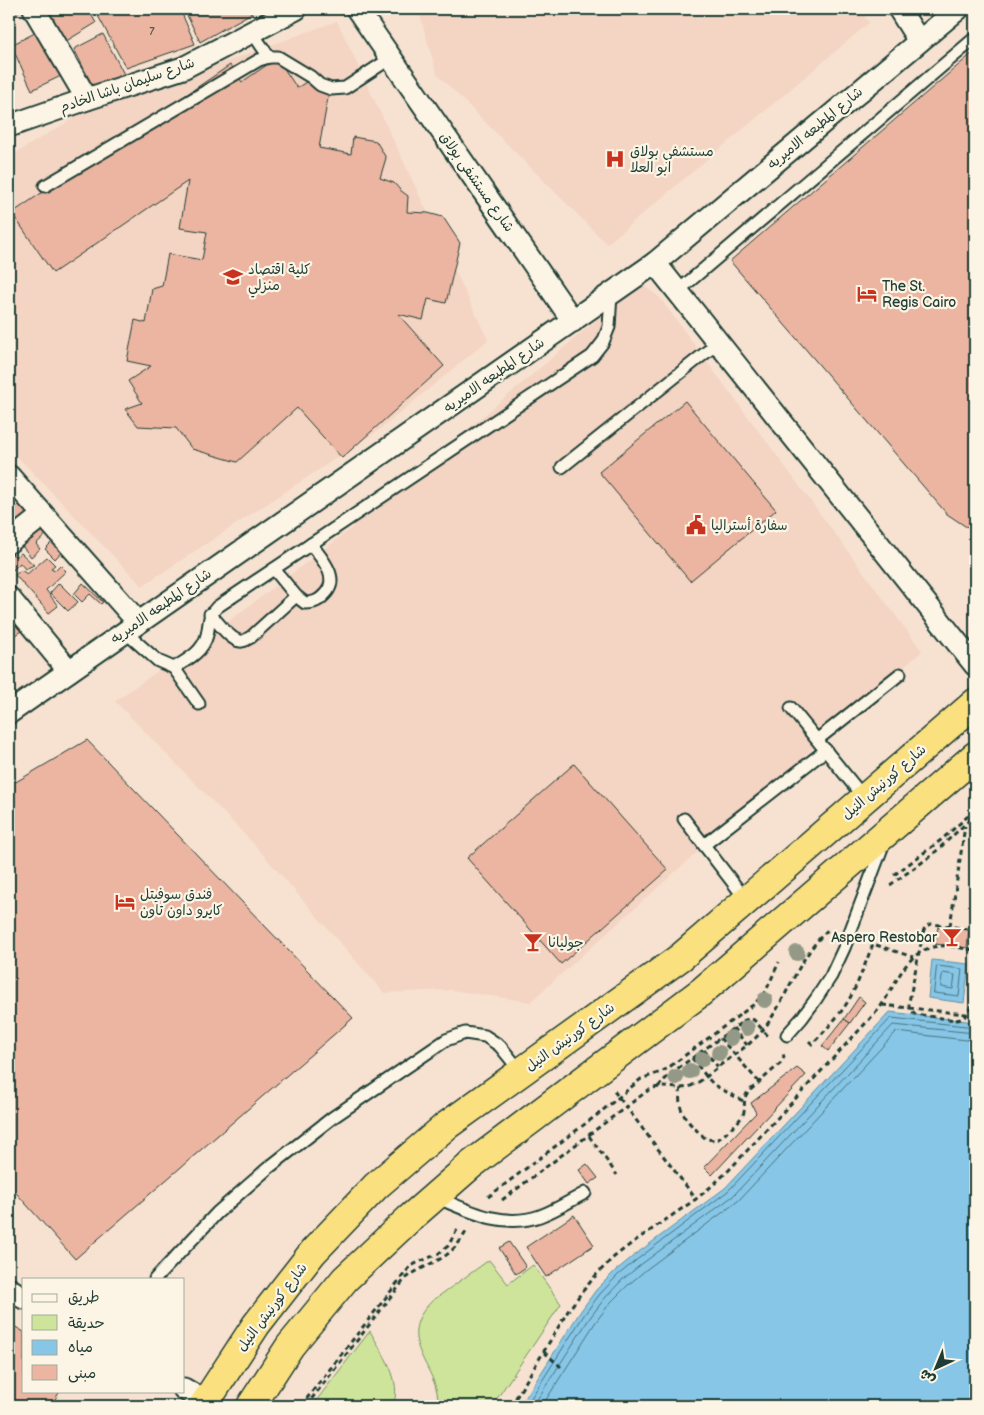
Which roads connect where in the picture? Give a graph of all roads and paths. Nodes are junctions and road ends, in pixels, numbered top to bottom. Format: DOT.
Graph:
graph roads {
  1 [pos="34,9"];
  2 [pos="296,9"];
  3 [pos="357,9"];
  4 [pos="899,9"];
  5 [pos="958,9"];
  6 [pos="252,32"];
  7 [pos="975,38"];
  8 [pos="918,41"];
  9 [pos="386,51"];
  10 [pos="269,57"];
  11 [pos="87,99"];
  12 [pos="9,126"];
  13 [pos="45,186"];
  14 [pos="655,263"];
  15 [pos="678,291"];
  16 [pos="611,294"];
  17 [pos="573,321"];
  18 [pos="719,342"];
  19 [pos="562,467"];
  20 [pos="9,476"];
  21 [pos="43,515"];
  22 [pos="9,542"];
  23 [pos="311,544"];
  24 [pos="274,569"];
  25 [pos="296,596"];
  26 [pos="9,598"];
  27 [pos="210,614"];
  28 [pos="131,627"];
  29 [pos="975,665"];
  30 [pos="174,668"];
  31 [pos="69,671"];
  32 [pos="900,674"];
  33 [pos="975,703"];
  34 [pos="198,704"];
  35 [pos="791,708"];
  36 [pos="9,713"];
  37 [pos="818,739"];
  38 [pos="826,750"];
  39 [pos="975,756"];
  40 [pos="865,799"];
  41 [pos="975,810"];
  42 [pos="975,815"];
  43 [pos="684,819"];
  44 [pos="965,825"];
  45 [pos="888,832"];
  46 [pos="704,845"];
  47 [pos="863,899"];
  48 [pos="747,901"];
  49 [pos="950,926"];
  50 [pos="975,933"];
  51 [pos="873,944"];
  52 [pos="975,950"];
  53 [pos="913,957"];
  54 [pos="780,960"];
  55 [pos="975,964"];
  56 [pos="882,1004"];
  57 [pos="975,1015"];
  58 [pos="733,1028"];
  59 [pos="763,1030"];
  60 [pos="787,1035"];
  61 [pos="769,1037"];
  62 [pos="720,1038"];
  63 [pos="748,1044"];
  64 [pos="704,1050"];
  65 [pos="782,1050"];
  66 [pos="734,1055"];
  67 [pos="692,1058"];
  68 [pos="718,1067"];
  69 [pos="598,1070"];
  70 [pos="521,1072"];
  71 [pos="706,1076"];
  72 [pos="759,1082"];
  73 [pos="658,1087"];
  74 [pos="681,1088"];
  75 [pos="619,1097"];
  76 [pos="743,1101"];
  77 [pos="627,1107"];
  78 [pos="588,1136"];
  79 [pos="617,1175"];
  80 [pos="585,1192"];
  81 [pos="435,1196"];
  82 [pos="696,1199"];
  83 [pos="475,1214"];
  84 [pos="156,1278"];
  85 [pos="9,1290"];
  86 [pos="22,1297"];
  87 [pos="544,1352"];
  88 [pos="561,1367"];
  89 [pos="198,1399"];
  90 [pos="251,1406"];
  91 [pos="301,1406"];
  92 [pos="306,1406"];
  93 [pos="511,1406"];
  1 -- 11 [label="street"];
  2 -- 6 [label="street, شارع سليمان باشا الخادم"];
  3 -- 9 [label="street"];
  4 -- 8 [label="street"];
  5 -- 8 [label="street, شارع المطبعه الاميريه"];
  6 -- 10 [label="lane"];
  6 -- 11 [label="street, شارع سليمان باشا الخادم"];
  7 -- 15 [label="lane"];
  8 -- 14 [label="street, شارع المطبعه الاميريه"];
  9 -- 10 [label="lane"];
  9 -- 17 [label="street, شارع مستشفى بولاق"];
  10 -- 13 [label="lane"];
  11 -- 12 [label="street, شارع سليمان باشا الخادم"];
  14 -- 15 [label="street"];
  14 -- 16 [label="street, شارع المطبعه الاميريه"];
  15 -- 18 [label="street"];
  16 -- 17 [label="street, شارع المطبعه الاميريه"];
  16 -- 23 [label="lane"];
  17 -- 28 [label="street, شارع المطبعه الاميريه"];
  18 -- 19 [label="lane"];
  18 -- 29 [label="street"];
  20 -- 21 [label="street"];
  21 -- 22 [label="street"];
  21 -- 28 [label="street"];
  23 -- 24 [label="lane"];
  23 -- 25 [label="lane"];
  24 -- 25 [label="lane"];
  24 -- 27 [label="lane"];
  25 -- 27 [label="lane"];
  26 -- 31 [label="street"];
  27 -- 30 [label="lane"];
  28 -- 30 [label="lane"];
  28 -- 31 [label="street, شارع المطبعه الاميريه"];
  30 -- 34 [label="lane"];
  31 -- 36 [label="street, شارع المطبعه الاميريه"];
  32 -- 37 [label="lane"];
  33 -- 40 [label="highway, شارع كورنيش النيل"];
  35 -- 37 [label="lane"];
  37 -- 38 [label="lane"];
  38 -- 40 [label="lane"];
  38 -- 46 [label="lane"];
  39 -- 45 [label="highway"];
  40 -- 48 [label="highway, شارع كورنيش النيل"];
  41 -- 47 [label="path"];
  42 -- 44 [label="path"];
  43 -- 46 [label="lane"];
  44 -- 47 [label="path"];
  44 -- 49 [label="path"];
  45 -- 47 [label="lane"];
  45 -- 69 [label="highway"];
  46 -- 48 [label="lane"];
  47 -- 59 [label="path"];
  47 -- 60 [label="lane"];
  48 -- 70 [label="highway, شارع كورنيش النيل"];
  49 -- 50 [label="path"];
  49 -- 55 [label="path, bridge"];
  51 -- 53 [label="path"];
  52 -- 53 [label="path"];
  53 -- 56 [label="path"];
  54 -- 75 [label="path"];
  56 -- 57 [label="path"];
  56 -- 82 [label="path"];
  58 -- 59 [label="path"];
  58 -- 62 [label="path"];
  58 -- 63 [label="path"];
  59 -- 61 [label="path"];
  59 -- 63 [label="path"];
  62 -- 64 [label="path"];
  62 -- 66 [label="path"];
  63 -- 66 [label="path"];
  64 -- 67 [label="path"];
  64 -- 68 [label="path"];
  65 -- 72 [label="path"];
  66 -- 68 [label="path"];
  66 -- 72 [label="path"];
  67 -- 71 [label="path"];
  67 -- 73 [label="path"];
  68 -- 71 [label="path"];
  69 -- 75 [label="path"];
  69 -- 81 [label="highway"];
  70 -- 84 [label="lane"];
  70 -- 89 [label="highway, شارع كورنيش النيل"];
  71 -- 74 [label="path"];
  71 -- 76 [label="path"];
  72 -- 76 [label="path"];
  73 -- 74 [label="path"];
  73 -- 77 [label="path"];
  74 -- 76 [label="path"];
  75 -- 77 [label="path"];
  75 -- 83 [label="path"];
  77 -- 78 [label="path"];
  77 -- 82 [label="path"];
  78 -- 79 [label="path"];
  78 -- 83 [label="path"];
  80 -- 83 [label="lane"];
  81 -- 83 [label="lane"];
  81 -- 90 [label="highway"];
  82 -- 87 [label="path"];
  83 -- 91 [label="path"];
  83 -- 92 [label="path"];
  85 -- 86 [label="street"];
  87 -- 88 [label="path"];
  87 -- 93 [label="path"];
}
